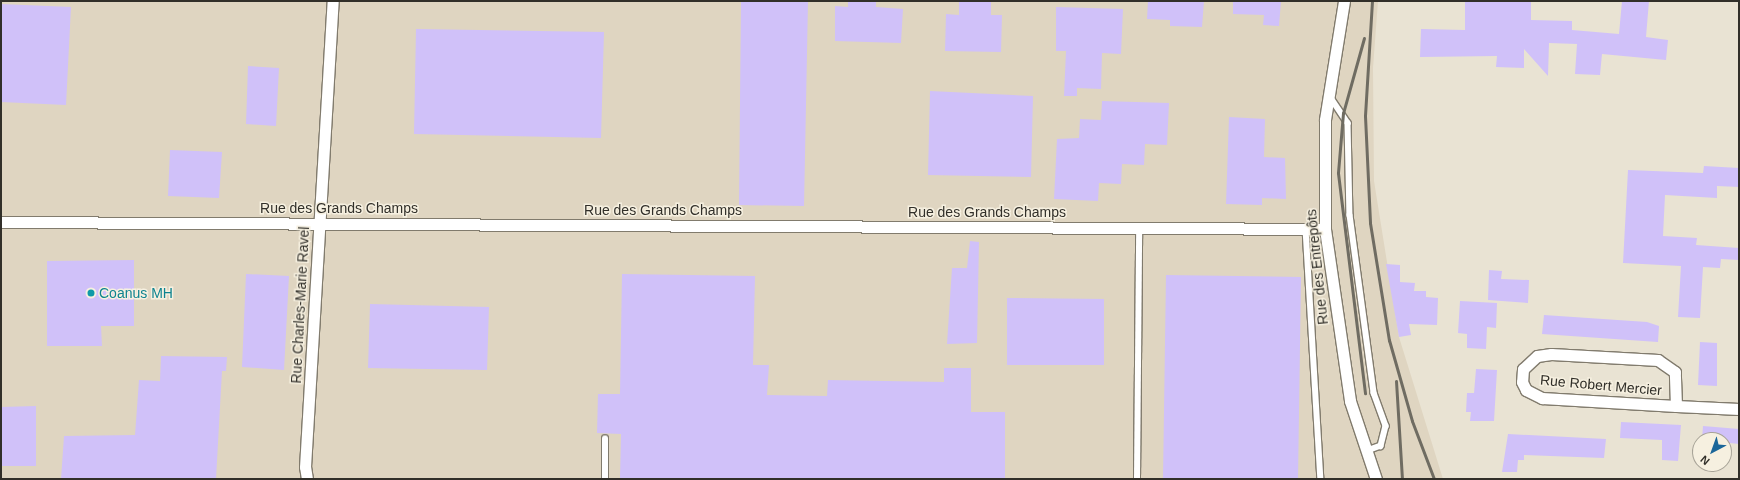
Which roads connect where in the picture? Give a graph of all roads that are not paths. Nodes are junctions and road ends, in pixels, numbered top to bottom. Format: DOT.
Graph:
graph roads {
  1 [pos="332,1"];
  2 [pos="1344,1"];
  3 [pos="1328,93"];
  4 [pos="1,222"];
  5 [pos="320,222"];
  6 [pos="1139,228"];
  7 [pos="1306,229"];
  8 [pos="1325,229"];
  9 [pos="1676,406"];
  10 [pos="1739,409"];
  11 [pos="605,439"];
  12 [pos="1367,451"];
  13 [pos="305,467"];
  14 [pos="301,479"];
  15 [pos="308,479"];
  16 [pos="605,479"];
  17 [pos="1137,479"];
  18 [pos="1321,479"];
  19 [pos="1376,479"];
  1 -- 5 [label="street, Rue Charles-Marie Ravel"];
  2 -- 3 [label="street, Rue des Entrepôts"];
  3 -- 8 [label="street, Rue des Entrepôts"];
  3 -- 12 [label="lane"];
  4 -- 5 [label="street, Rue des Grands Champs"];
  5 -- 6 [label="street, Rue des Grands Champs"];
  5 -- 13 [label="street, Rue Charles-Marie Ravel"];
  6 -- 7 [label="street, Rue des Grands Champs"];
  6 -- 17 [label="lane"];
  7 -- 8 [label="street, Rue des Grands Champs"];
  7 -- 18 [label="lane"];
  8 -- 12 [label="street, Rue des Entrepôts"];
  9 -- 9 [label="street, Rue Robert Mercier"];
  9 -- 10 [label="street, Rue Robert Mercier"];
  11 -- 16 [label="lane"];
  12 -- 19 [label="street, Rue des Entrepôts"];
  13 -- 14 [label="street, Rue Charles-Marie Ravel"];
  13 -- 15 [label="street, Rue Charles-Marie Ravel"];
}
